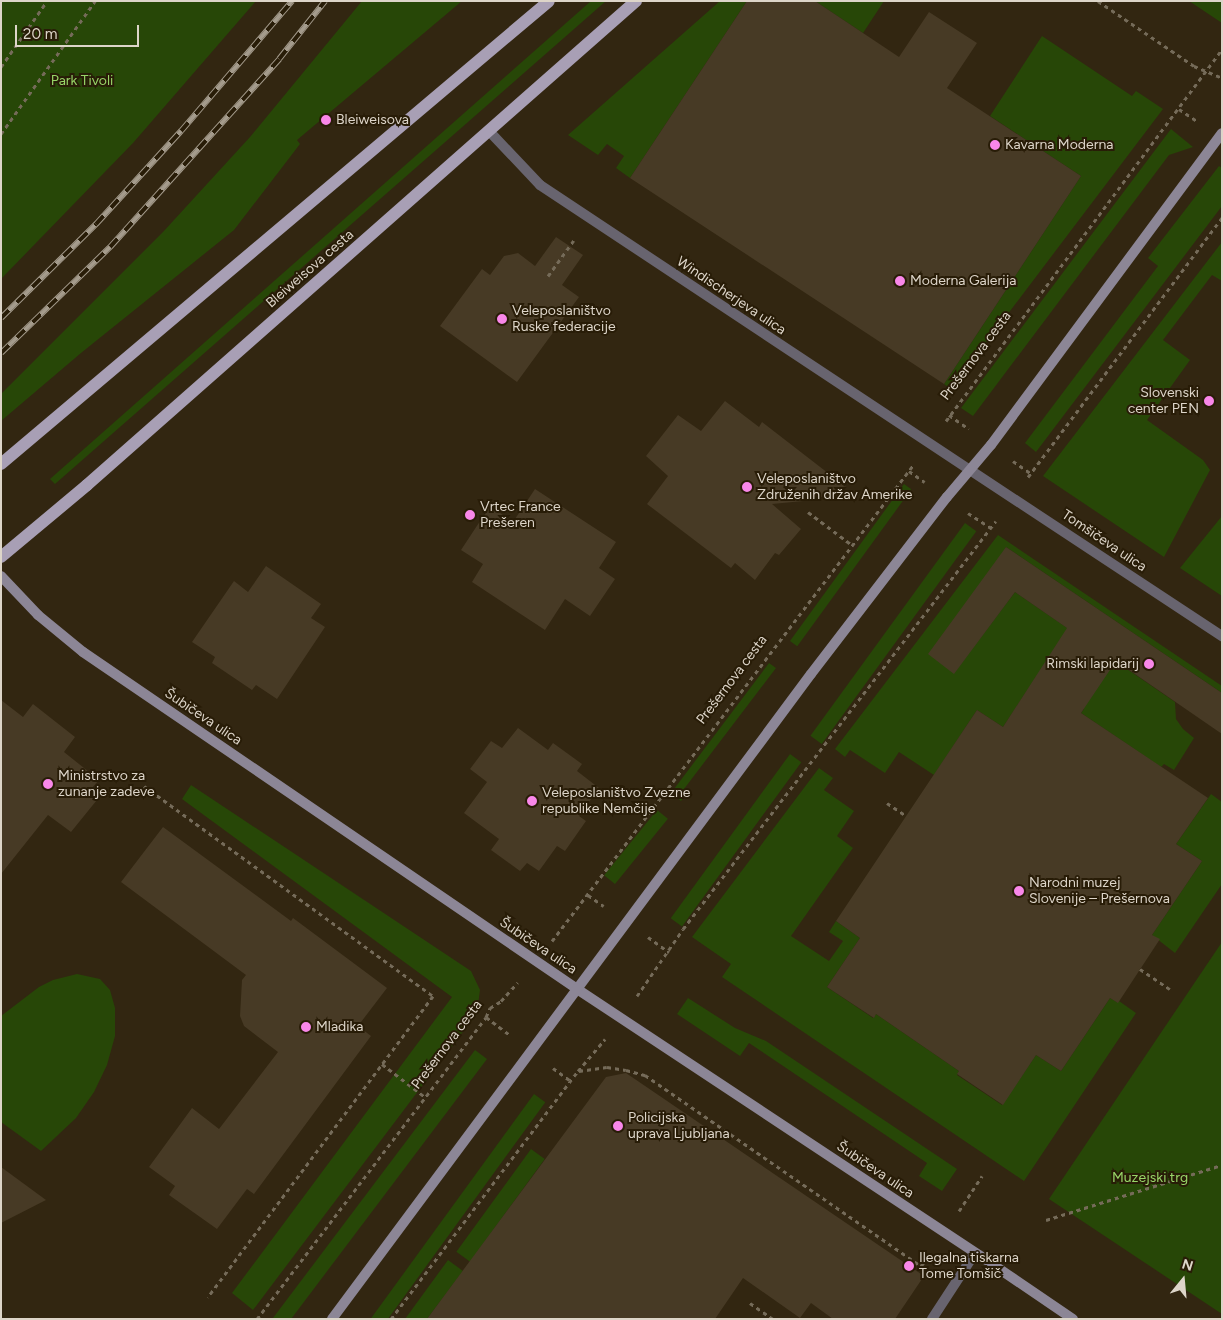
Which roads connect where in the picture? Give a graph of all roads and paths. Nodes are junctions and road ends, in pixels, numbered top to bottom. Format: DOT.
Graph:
graph roads {
  1 [pos="47,1"];
  2 [pos="95,1"];
  3 [pos="549,1"];
  4 [pos="636,1"];
  5 [pos="1098,1"];
  6 [pos="1222,50"];
  7 [pos="1,67"];
  8 [pos="1206,72"];
  9 [pos="1222,78"];
  10 [pos="1179,109"];
  11 [pos="1200,123"];
  12 [pos="489,132"];
  13 [pos="1,134"];
  14 [pos="1222,134"];
  15 [pos="1222,218"];
  16 [pos="570,246"];
  17 [pos="548,276"];
  18 [pos="949,415"];
  19 [pos="962,424"];
  20 [pos="929,444"];
  21 [pos="1,464"];
  22 [pos="1020,466"];
  23 [pos="970,470"];
  24 [pos="909,472"];
  25 [pos="1030,473"];
  26 [pos="920,478"];
  27 [pos="1026,480"];
  28 [pos="808,512"];
  29 [pos="974,516"];
  30 [pos="999,517"];
  31 [pos="990,528"];
  32 [pos="852,546"];
  33 [pos="1,557"];
  34 [pos="1,576"];
  35 [pos="1222,636"];
  36 [pos="144,786"];
  37 [pos="887,803"];
  38 [pos="906,816"];
  39 [pos="588,896"];
  40 [pos="604,906"];
  41 [pos="654,941"];
  42 [pos="669,952"];
  43 [pos="536,962"];
  44 [pos="1140,969"];
  45 [pos="652,976"];
  46 [pos="577,989"];
  47 [pos="1170,989"];
  48 [pos="486,1017"];
  49 [pos="502,1029"];
  50 [pos="587,1062"];
  51 [pos="382,1064"];
  52 [pos="578,1071"];
  53 [pos="559,1072"];
  54 [pos="571,1081"];
  55 [pos="425,1097"];
  56 [pos="1222,1165"];
  57 [pos="1046,1220"];
  58 [pos="975,1253"];
  59 [pos="947,1296"];
  60 [pos="208,1297"];
  61 [pos="750,1303"];
  62 [pos="257,1319"];
  63 [pos="332,1319"];
  64 [pos="391,1319"];
  65 [pos="773,1319"];
  66 [pos="932,1319"];
  67 [pos="1073,1319"];
  1 -- 7 [label="path"];
  2 -- 13 [label="path"];
  3 -- 21 [label="main road"];
  4 -- 12 [label="main road, Bleiweisova cesta"];
  5 -- 8 [label="path"];
  6 -- 8 [label="path, Prešernova cesta"];
  8 -- 9 [label="path"];
  8 -- 10 [label="path, Prešernova cesta"];
  10 -- 11 [label="path"];
  10 -- 18 [label="path, Prešernova cesta"];
  12 -- 20 [label="street, Windischerjeva ulica"];
  12 -- 33 [label="main road, Bleiweisova cesta"];
  14 -- 23 [label="main road"];
  15 -- 25 [label="path"];
  16 -- 17 [label="path"];
  18 -- 19 [label="path"];
  18 -- 20 [label="path, Prešernova cesta"];
  20 -- 23 [label="street, Windischerjeva ulica"];
  20 -- 24 [label="path, Prešernova cesta"];
  22 -- 25 [label="path"];
  23 -- 35 [label="street, Tomšičeva ulica"];
  23 -- 46 [label="main road"];
  24 -- 26 [label="path"];
  24 -- 32 [label="path, Prešernova cesta"];
  25 -- 27 [label="path"];
  28 -- 32 [label="path"];
  29 -- 31 [label="path"];
  30 -- 31 [label="path"];
  31 -- 42 [label="path"];
  32 -- 39 [label="path, Prešernova cesta"];
  34 -- 43 [label="main road, Šubičeva ulica"];
  36 -- 51 [label="path"];
  37 -- 38 [label="path"];
  39 -- 40 [label="path"];
  39 -- 43 [label="path, Prešernova cesta"];
  41 -- 42 [label="path"];
  42 -- 45 [label="path"];
  43 -- 46 [label="main road, Šubičeva ulica"];
  43 -- 48 [label="path, Prešernova cesta"];
  44 -- 47 [label="path"];
  46 -- 58 [label="main road, Šubičeva ulica"];
  46 -- 63 [label="main road"];
  48 -- 49 [label="path"];
  48 -- 55 [label="path, Prešernova cesta"];
  50 -- 52 [label="path"];
  51 -- 55 [label="path"];
  51 -- 60 [label="path"];
  52 -- 54 [label="path"];
  52 -- 59 [label="path"];
  53 -- 54 [label="path"];
  54 -- 64 [label="path"];
  55 -- 62 [label="path, Prešernova cesta"];
  56 -- 57 [label="path"];
  58 -- 59 [label="street"];
  58 -- 67 [label="main road, Šubičeva ulica"];
  59 -- 66 [label="street"];
  61 -- 65 [label="path"];
}
